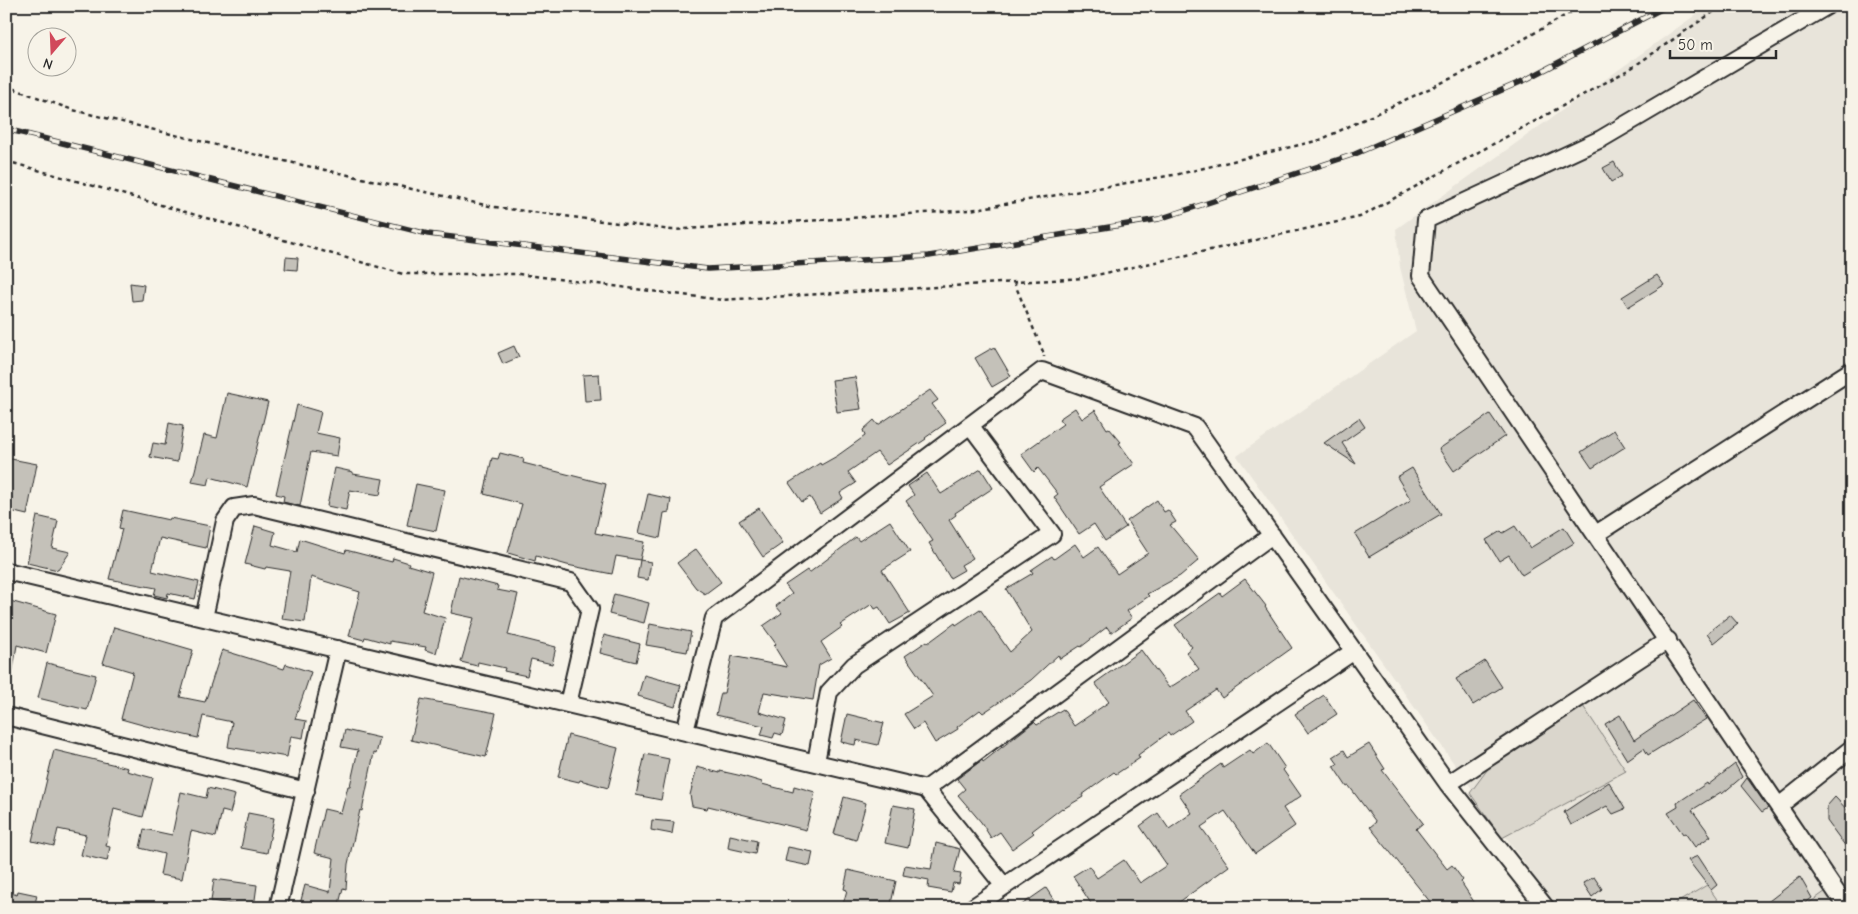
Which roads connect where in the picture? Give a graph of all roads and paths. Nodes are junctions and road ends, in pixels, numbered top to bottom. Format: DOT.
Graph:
graph roads {
  1 [pos="1582,6"];
  2 [pos="1722,6"];
  3 [pos="1827,6"];
  4 [pos="6,86"];
  5 [pos="6,161"];
  6 [pos="1014,282"];
  7 [pos="1852,370"];
  8 [pos="1042,371"];
  9 [pos="970,425"];
  10 [pos="1596,534"];
  11 [pos="1272,535"];
  12 [pos="6,571"];
  13 [pos="204,618"];
  14 [pos="1668,640"];
  15 [pos="338,650"];
  16 [pos="1354,651"];
  17 [pos="568,704"];
  18 [pos="6,716"];
  19 [pos="685,731"];
  20 [pos="1852,748"];
  21 [pos="816,762"];
  22 [pos="1448,784"];
  23 [pos="926,789"];
  24 [pos="306,791"];
  25 [pos="1779,806"];
  26 [pos="1004,886"];
  27 [pos="1539,905"];
  28 [pos="278,908"];
  29 [pos="972,908"];
  30 [pos="1847,908"];
  1 -- 4 [label="path"];
  2 -- 6 [label="path"];
  3 -- 10 [label="street"];
  5 -- 6 [label="path"];
  6 -- 8 [label="path"];
  7 -- 10 [label="street"];
  8 -- 9 [label="street"];
  8 -- 11 [label="street"];
  9 -- 19 [label="street"];
  9 -- 21 [label="street"];
  10 -- 14 [label="street"];
  11 -- 16 [label="street"];
  11 -- 23 [label="street"];
  12 -- 13 [label="street"];
  13 -- 15 [label="street"];
  13 -- 17 [label="street"];
  14 -- 22 [label="street"];
  14 -- 25 [label="street"];
  15 -- 17 [label="street"];
  15 -- 24 [label="street"];
  16 -- 22 [label="street"];
  16 -- 26 [label="street"];
  17 -- 19 [label="street"];
  18 -- 24 [label="street"];
  19 -- 21 [label="street"];
  20 -- 25 [label="street"];
  21 -- 23 [label="street"];
  22 -- 27 [label="street"];
  23 -- 26 [label="street"];
  24 -- 28 [label="street"];
  25 -- 30 [label="street"];
  26 -- 29 [label="street"];
}
